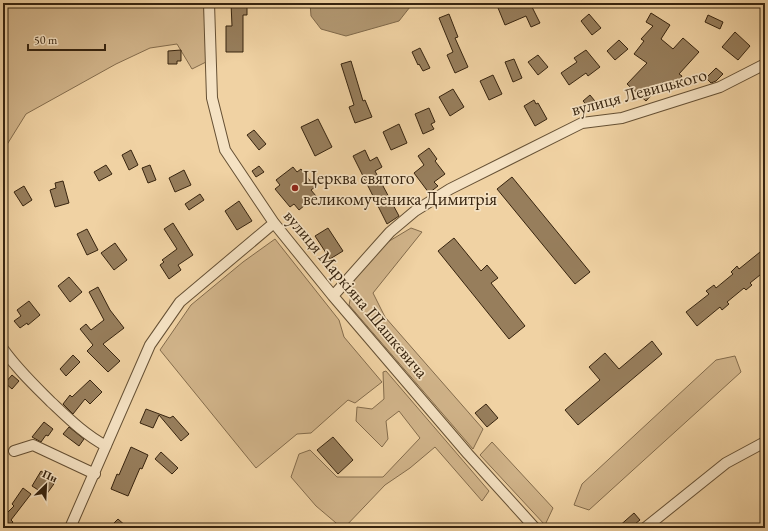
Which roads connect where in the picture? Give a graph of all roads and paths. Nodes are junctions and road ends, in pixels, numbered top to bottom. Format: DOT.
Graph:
graph roads {
  1 [pos="209,3"];
  2 [pos="765,64"];
  3 [pos="274,224"];
  4 [pos="333,296"];
  5 [pos="3,349"];
  6 [pos="765,442"];
  7 [pos="106,446"];
  8 [pos="14,451"];
  9 [pos="95,474"];
  10 [pos="70,528"];
  11 [pos="535,528"];
  12 [pos="646,528"];
  1 -- 3 [label="street, вулиця Маркіяна Шашкевича"];
  2 -- 4 [label="street, вулиця Левицького"];
  3 -- 4 [label="street, вулиця Маркіяна Шашкевича"];
  3 -- 7 [label="street"];
  4 -- 11 [label="street, вулиця Маркіяна Шашкевича"];
  5 -- 7 [label="street"];
  6 -- 12 [label="street"];
  7 -- 9 [label="street"];
  8 -- 9 [label="street"];
  9 -- 10 [label="street"];
}
